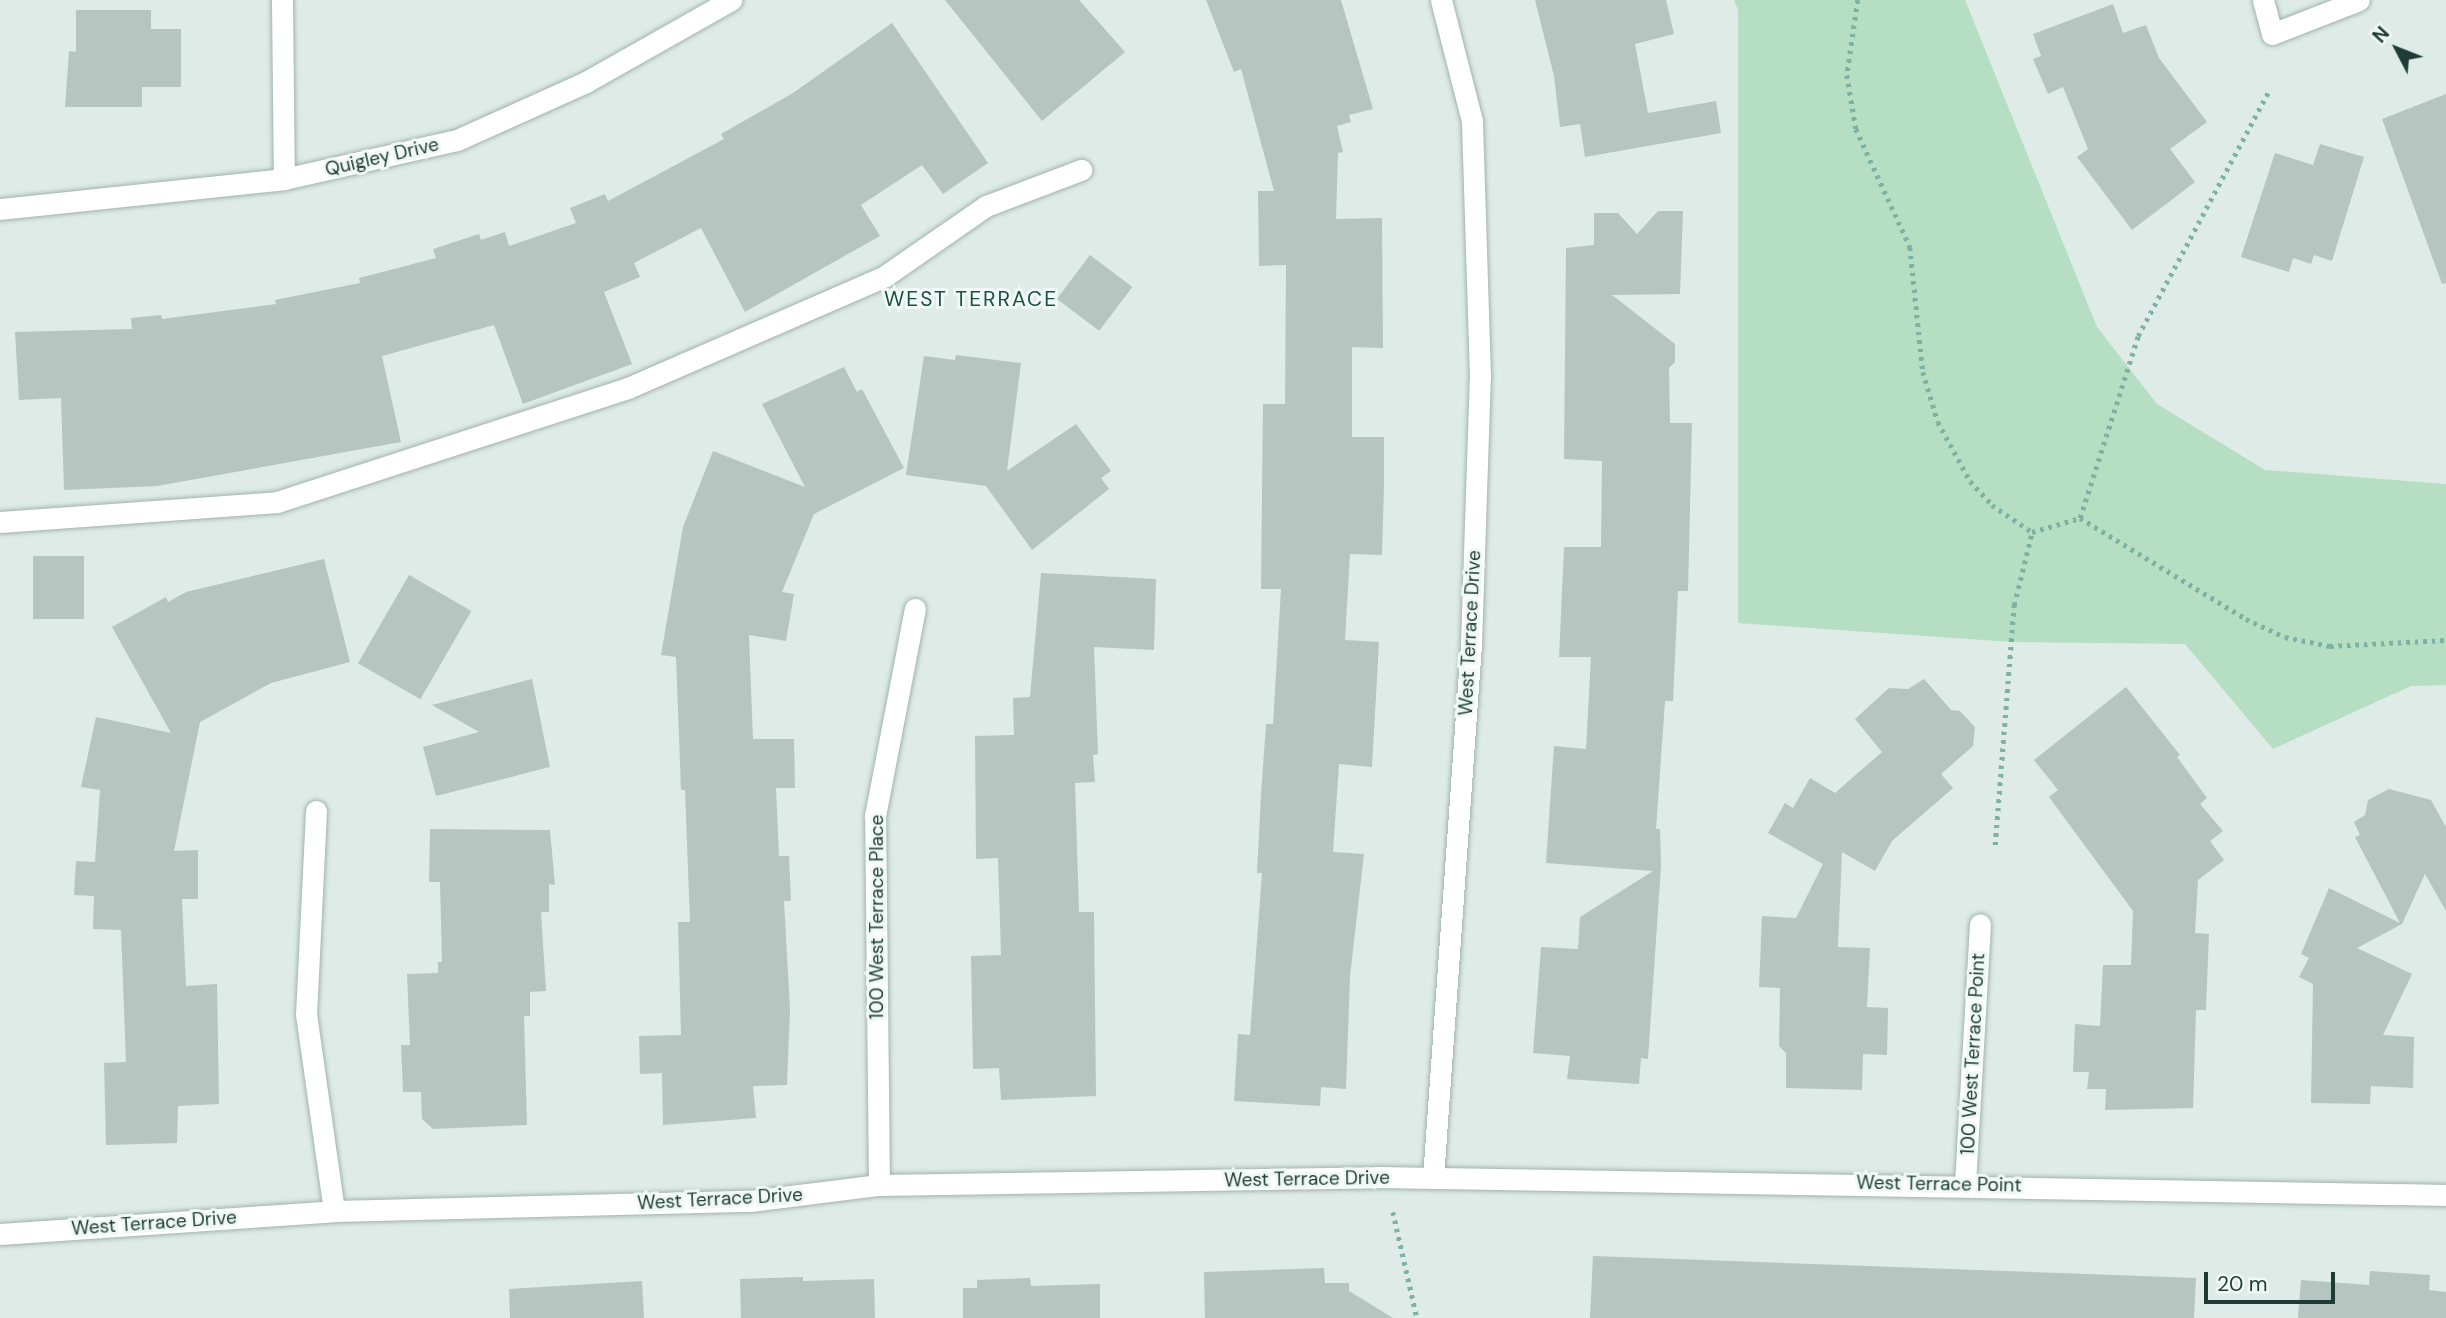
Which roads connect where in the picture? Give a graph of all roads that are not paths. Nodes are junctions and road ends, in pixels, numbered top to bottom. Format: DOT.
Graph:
graph roads {
  1 [pos="282,0"];
  2 [pos="731,0"];
  3 [pos="1441,0"];
  4 [pos="2263,0"];
  5 [pos="2358,0"];
  6 [pos="1081,170"];
  7 [pos="284,179"];
  8 [pos="0,209"];
  9 [pos="0,522"];
  10 [pos="915,610"];
  11 [pos="316,811"];
  12 [pos="1980,924"];
  13 [pos="1433,1178"];
  14 [pos="1965,1184"];
  15 [pos="879,1185"];
  16 [pos="2446,1195"];
  17 [pos="334,1211"];
  18 [pos="0,1234"];
  1 -- 7 [label="street"];
  2 -- 7 [label="street, Quigley Drive"];
  3 -- 13 [label="street, West Terrace Drive"];
  4 -- 5 [label="street"];
  6 -- 9 [label="street"];
  7 -- 8 [label="street, Quigley Drive"];
  10 -- 15 [label="street, 100 West Terrace Place"];
  11 -- 17 [label="street"];
  12 -- 14 [label="street, 100 West Terrace Point"];
  13 -- 14 [label="street, West Terrace Point"];
  13 -- 15 [label="street, West Terrace Drive"];
  14 -- 16 [label="street, West Terrace Point"];
  15 -- 17 [label="street, West Terrace Drive"];
  17 -- 18 [label="street, West Terrace Drive"];
}
